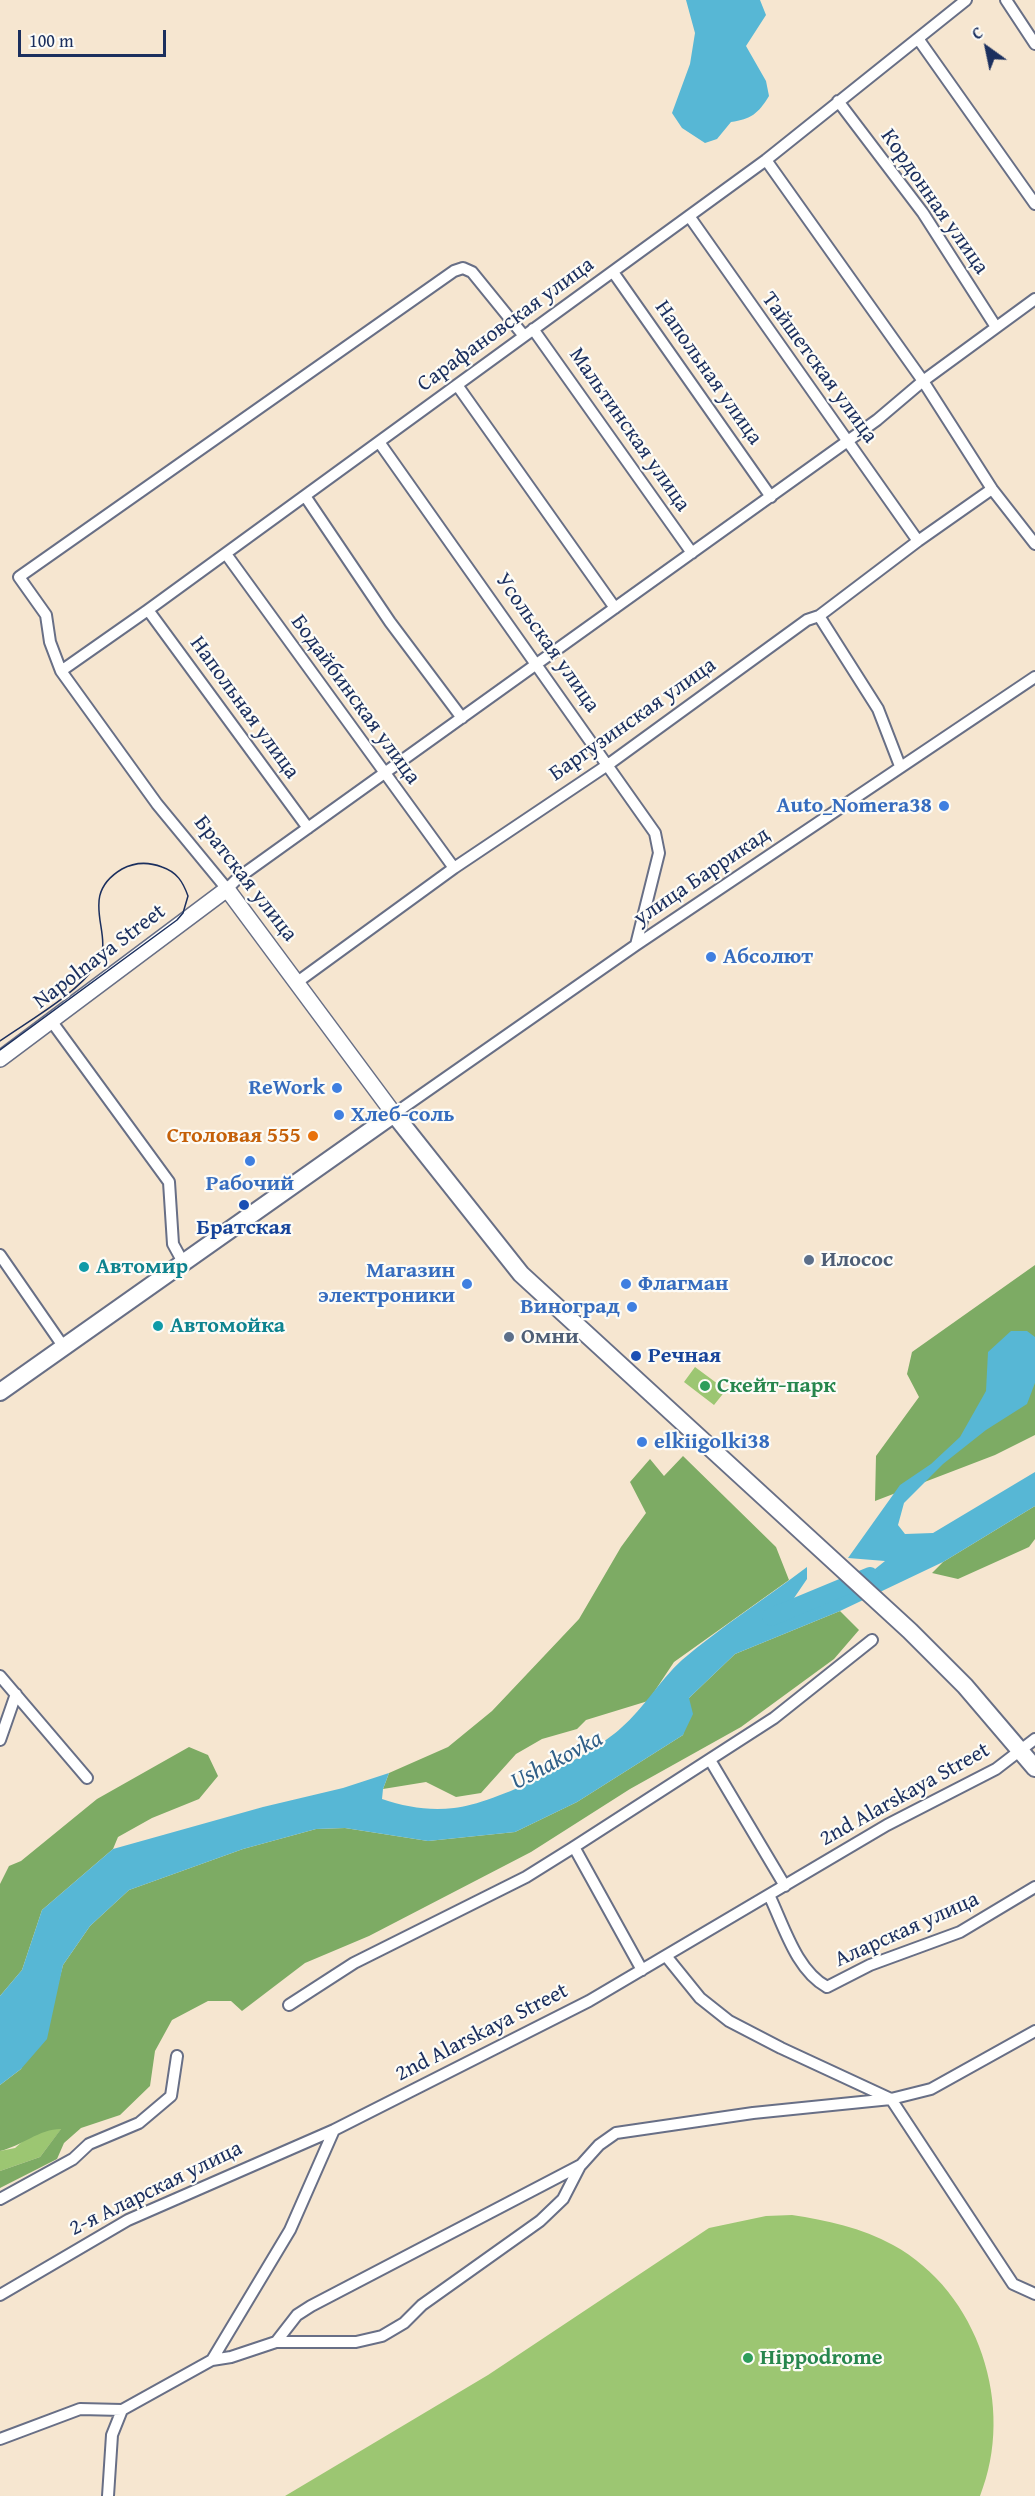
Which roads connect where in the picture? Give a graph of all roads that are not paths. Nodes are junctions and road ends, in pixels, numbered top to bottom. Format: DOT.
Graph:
graph roads {
  1 [pos="966,0"];
  2 [pos="1006,0"];
  3 [pos="919,40"];
  4 [pos="1035,44"];
  5 [pos="838,101"];
  6 [pos="766,160"];
  7 [pos="1035,204"];
  8 [pos="689,216"];
  9 [pos="613,272"];
  10 [pos="1035,299"];
  11 [pos="996,327"];
  12 [pos="529,333"];
  13 [pos="923,381"];
  14 [pos="457,385"];
  15 [pos="848,441"];
  16 [pos="379,442"];
  17 [pos="992,489"];
  18 [pos="305,496"];
  19 [pos="771,497"];
  20 [pos="918,541"];
  21 [pos="1035,544"];
  22 [pos="692,553"];
  23 [pos="226,554"];
  24 [pos="615,608"];
  25 [pos="148,610"];
  26 [pos="819,616"];
  27 [pos="538,663"];
  28 [pos="61,671"];
  29 [pos="1035,678"];
  30 [pos="462,718"];
  31 [pos="609,764"];
  32 [pos="900,766"];
  33 [pos="383,774"];
  34 [pos="308,828"];
  35 [pos="454,868"];
  36 [pos="227,889"];
  37 [pos="636,945"];
  38 [pos="296,983"];
  39 [pos="52,1022"];
  40 [pos="0,1059"];
  41 [pos="394,1114"];
  42 [pos="0,1256"];
  43 [pos="184,1264"];
  44 [pos="63,1346"];
  45 [pos="0,1392"];
  46 [pos="872,1640"];
  47 [pos="0,1676"];
  48 [pos="16,1694"];
  49 [pos="1035,1739"];
  50 [pos="0,1740"];
  51 [pos="1020,1752"];
  52 [pos="710,1760"];
  53 [pos="1035,1768"];
  54 [pos="87,1778"];
  55 [pos="574,1847"];
  56 [pos="785,1886"];
  57 [pos="1035,1887"];
  58 [pos="769,1895"];
  59 [pos="666,1956"];
  60 [pos="642,1970"];
  61 [pos="289,2005"];
  62 [pos="1035,2031"];
  63 [pos="177,2056"];
  64 [pos="891,2099"];
  65 [pos="334,2130"];
  66 [pos="581,2165"];
  67 [pos="0,2199"];
  68 [pos="1035,2294"];
  69 [pos="0,2295"];
  70 [pos="276,2342"];
  71 [pos="212,2360"];
  72 [pos="122,2410"];
  73 [pos="0,2439"];
  74 [pos="108,2496"];
  1 -- 3 [label="street, Сарафановская улица"];
  2 -- 4 [label="street"];
  3 -- 5 [label="street, Сарафановская улица"];
  3 -- 7 [label="street"];
  5 -- 6 [label="street, Сарафановская улица"];
  5 -- 11 [label="street, Кордонная улица"];
  6 -- 8 [label="street, Сарафановская улица"];
  6 -- 13 [label="street"];
  8 -- 9 [label="street, Сарафановская улица"];
  8 -- 15 [label="street, Тайшетская улица"];
  9 -- 12 [label="street, Сарафановская улица"];
  9 -- 19 [label="street, Напольная улица"];
  10 -- 11 [label="street"];
  11 -- 13 [label="street"];
  12 -- 14 [label="street, Сарафановская улица"];
  12 -- 22 [label="street, Мальтинская улица"];
  12 -- 28 [label="street, Мальтинская улица"];
  13 -- 15 [label="street"];
  13 -- 17 [label="street"];
  14 -- 16 [label="street, Сарафановская улица"];
  14 -- 24 [label="street"];
  15 -- 19 [label="street"];
  15 -- 20 [label="street, Тайшетская улица"];
  16 -- 18 [label="street, Сарафановская улица"];
  16 -- 27 [label="street, Усольская улица"];
  17 -- 20 [label="street, Баргузинская улица"];
  17 -- 21 [label="street"];
  18 -- 23 [label="street, Сарафановская улица"];
  18 -- 30 [label="street"];
  19 -- 22 [label="street"];
  20 -- 26 [label="street, Баргузинская улица"];
  22 -- 24 [label="street"];
  23 -- 25 [label="street, Сарафановская улица"];
  23 -- 33 [label="street, Бодайбинская улица"];
  24 -- 27 [label="street"];
  25 -- 28 [label="street, Сарафановская улица"];
  25 -- 34 [label="street, Напольная улица"];
  26 -- 31 [label="street, Баргузинская улица"];
  26 -- 32 [label="street"];
  27 -- 30 [label="street"];
  27 -- 31 [label="street, Усольская улица"];
  28 -- 36 [label="street, Братская улица"];
  29 -- 32 [label="street, улица Баррикад"];
  30 -- 33 [label="street"];
  31 -- 35 [label="street, Баргузинская улица"];
  31 -- 37 [label="street, Усольская улица"];
  32 -- 37 [label="street, улица Баррикад"];
  33 -- 34 [label="street"];
  33 -- 35 [label="street, Бодайбинская улица"];
  34 -- 36 [label="street"];
  35 -- 38 [label="street, Баргузинская улица"];
  36 -- 38 [label="street, Братская улица"];
  36 -- 39 [label="street, Napolnaya Street"];
  37 -- 41 [label="street, улица Баррикад"];
  38 -- 41 [label="street, Братская улица"];
  39 -- 40 [label="street, Napolnaya Street"];
  39 -- 43 [label="street"];
  41 -- 43 [label="main road"];
  41 -- 51 [label="main road"];
  42 -- 44 [label="street"];
  43 -- 44 [label="main road"];
  44 -- 45 [label="main road"];
  46 -- 52 [label="street"];
  47 -- 48 [label="street"];
  48 -- 50 [label="street"];
  48 -- 54 [label="street"];
  49 -- 51 [label="street, 2nd Alarskaya Street"];
  51 -- 53 [label="main road"];
  51 -- 56 [label="street, 2nd Alarskaya Street"];
  52 -- 55 [label="street"];
  52 -- 56 [label="street"];
  55 -- 60 [label="street"];
  55 -- 61 [label="street"];
  56 -- 58 [label="street, 2nd Alarskaya Street"];
  57 -- 58 [label="street, Аларская улица"];
  58 -- 59 [label="street, 2nd Alarskaya Street"];
  59 -- 60 [label="street, 2nd Alarskaya Street"];
  59 -- 64 [label="street"];
  60 -- 65 [label="street, 2nd Alarskaya Street"];
  62 -- 64 [label="street"];
  63 -- 67 [label="street"];
  64 -- 66 [label="street"];
  64 -- 68 [label="street"];
  65 -- 69 [label="street, 2-я Аларская улица"];
  65 -- 71 [label="street"];
  66 -- 70 [label="street"];
  66 -- 70 [label="street"];
  70 -- 71 [label="street"];
  71 -- 72 [label="street"];
  72 -- 73 [label="street"];
  72 -- 74 [label="street"];
}
